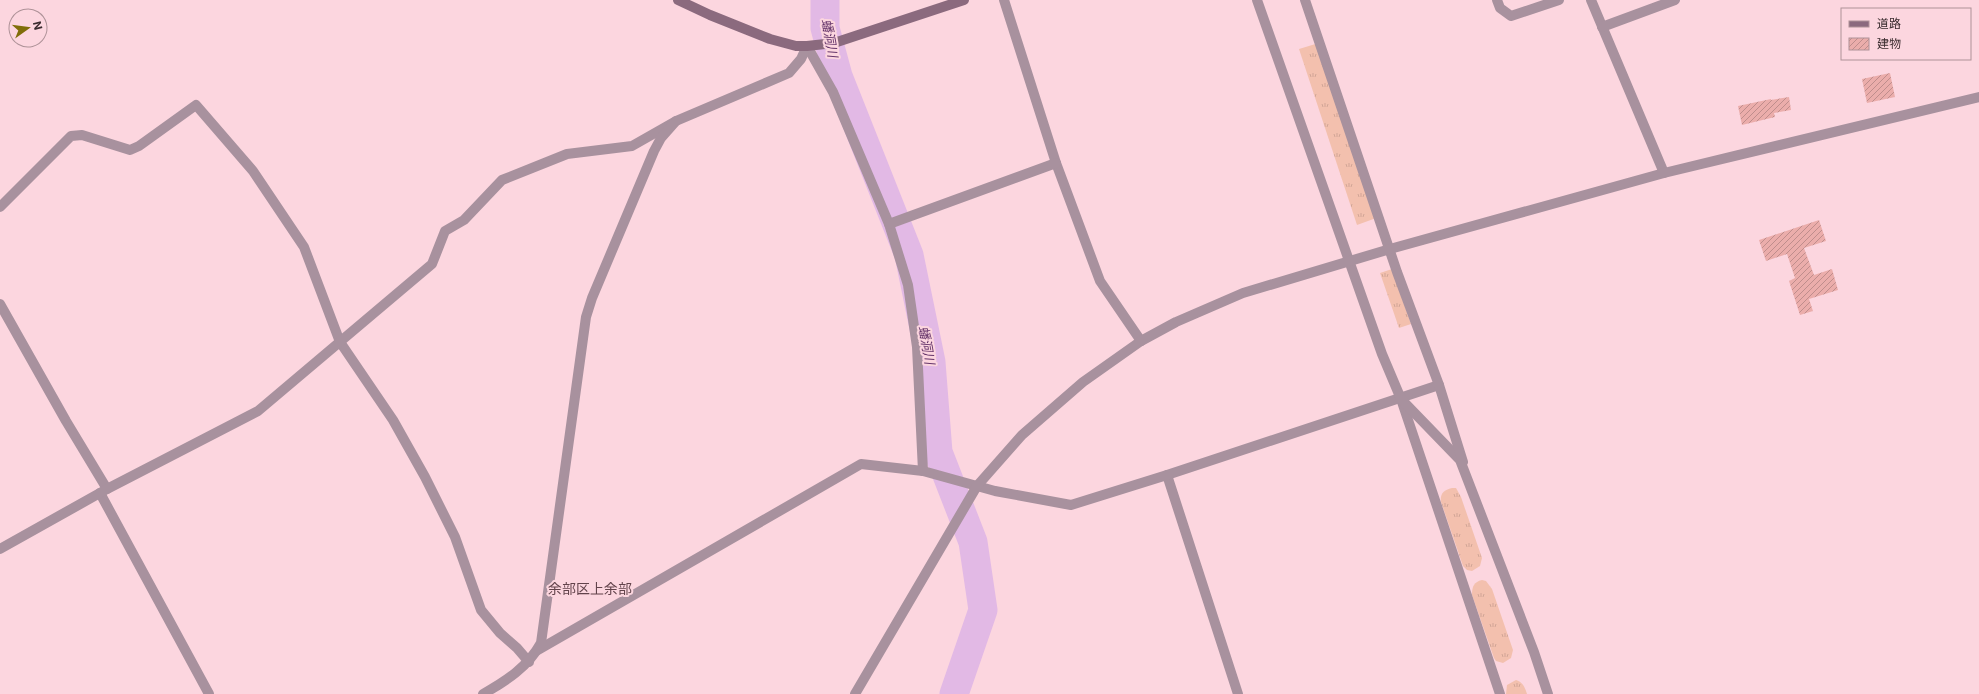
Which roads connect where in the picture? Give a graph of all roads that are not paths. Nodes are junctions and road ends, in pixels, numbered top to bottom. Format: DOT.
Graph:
graph roads {
  1 [pos="678,0"];
  2 [pos="964,0"];
  3 [pos="1004,0"];
  4 [pos="1257,0"];
  5 [pos="1305,0"];
  6 [pos="1497,0"];
  7 [pos="1558,0"];
  8 [pos="1591,0"];
  9 [pos="1675,0"];
  10 [pos="1602,27"];
  11 [pos="807,46"];
  12 [pos="1979,97"];
  13 [pos="676,121"];
  14 [pos="1056,163"];
  15 [pos="1664,173"];
  16 [pos="0,207"];
  17 [pos="889,224"];
  18 [pos="1390,249"];
  19 [pos="1348,262"];
  20 [pos="0,304"];
  21 [pos="1141,341"];
  22 [pos="340,342"];
  23 [pos="1439,385"];
  24 [pos="1401,398"];
  25 [pos="923,471"];
  26 [pos="1167,475"];
  27 [pos="977,486"];
  28 [pos="104,491"];
  29 [pos="1476,502"];
  30 [pos="0,549"];
  31 [pos="538,650"];
  32 [pos="528,662"];
  33 [pos="209,694"];
  34 [pos="483,694"];
  35 [pos="855,694"];
  36 [pos="1238,694"];
  37 [pos="1500,694"];
  38 [pos="1548,694"];
  1 -- 11 [label="main road"];
  2 -- 11 [label="main road"];
  3 -- 14 [label="street"];
  4 -- 19 [label="street"];
  5 -- 18 [label="street"];
  6 -- 7 [label="street"];
  8 -- 10 [label="street"];
  9 -- 10 [label="street"];
  10 -- 15 [label="street"];
  11 -- 13 [label="street"];
  11 -- 17 [label="street"];
  12 -- 15 [label="street"];
  13 -- 22 [label="street"];
  13 -- 31 [label="street"];
  14 -- 17 [label="street"];
  14 -- 21 [label="street"];
  15 -- 18 [label="street"];
  16 -- 22 [label="street"];
  17 -- 25 [label="street"];
  18 -- 19 [label="street"];
  18 -- 23 [label="street"];
  19 -- 21 [label="street"];
  19 -- 24 [label="street"];
  20 -- 28 [label="street"];
  21 -- 27 [label="street"];
  22 -- 28 [label="street"];
  22 -- 32 [label="street"];
  23 -- 24 [label="street"];
  23 -- 29 [label="street"];
  24 -- 26 [label="street"];
  24 -- 29 [label="street"];
  24 -- 37 [label="street"];
  25 -- 27 [label="street"];
  25 -- 31 [label="street"];
  26 -- 27 [label="street"];
  26 -- 36 [label="street"];
  27 -- 35 [label="street"];
  28 -- 30 [label="street"];
  28 -- 33 [label="street"];
  29 -- 38 [label="street"];
  31 -- 32 [label="street"];
  32 -- 34 [label="street"];
}
